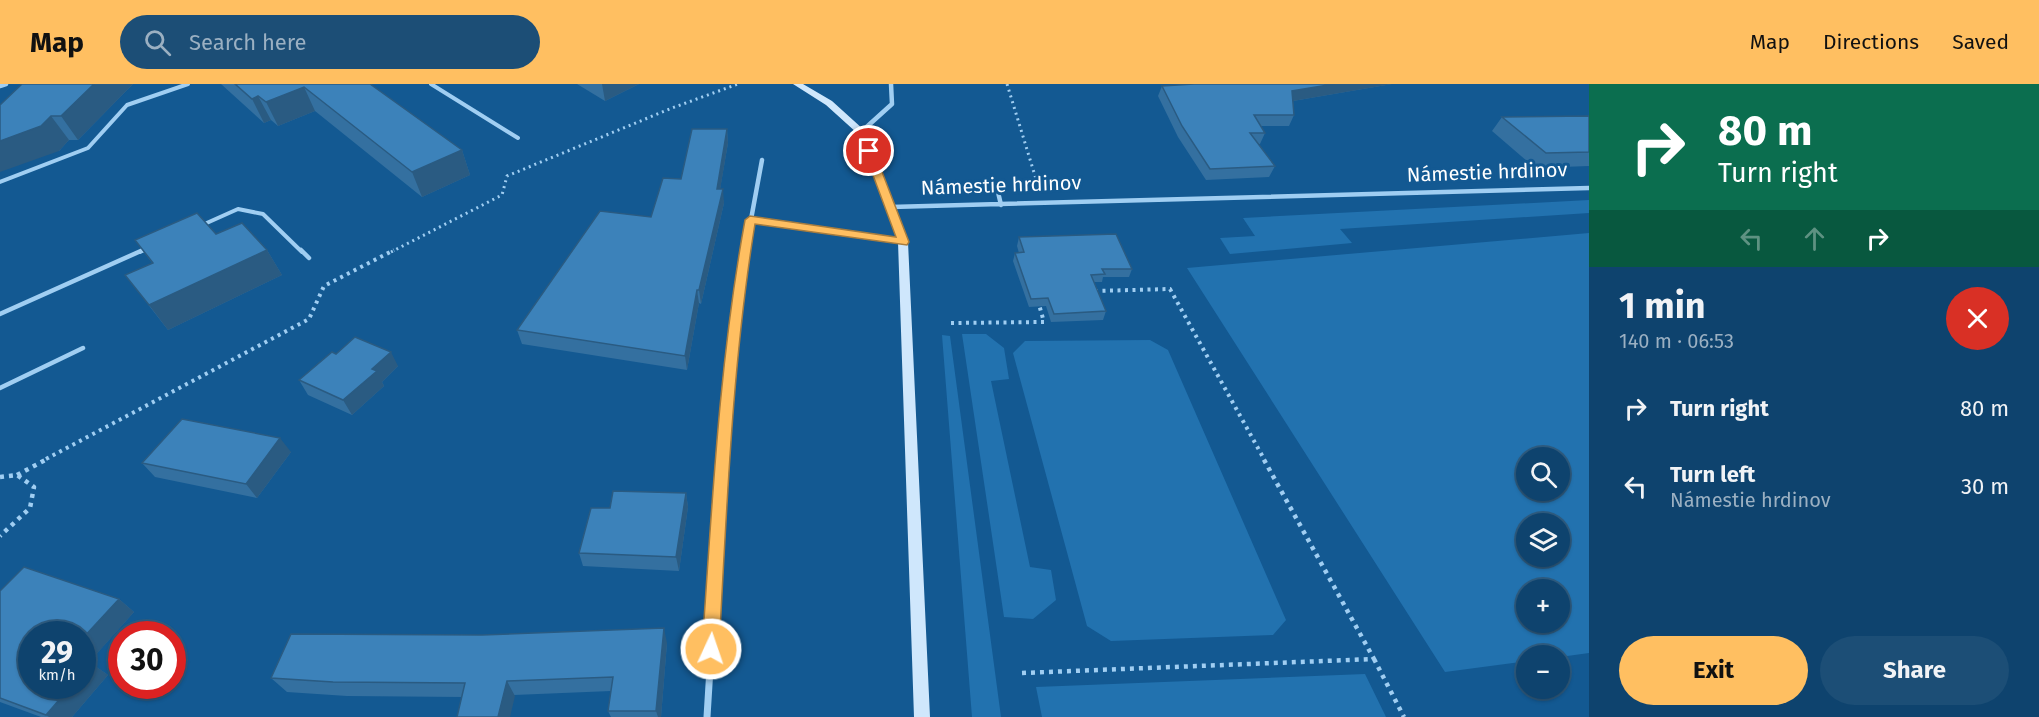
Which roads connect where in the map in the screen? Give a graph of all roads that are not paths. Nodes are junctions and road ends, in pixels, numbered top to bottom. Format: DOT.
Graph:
graph roads {
  1 [pos="6,84"];
  2 [pos="188,84"];
  3 [pos="431,84"];
  4 [pos="801,84"];
  5 [pos="891,84"];
  6 [pos="0,86"];
  7 [pos="861,132"];
  8 [pos="518,138"];
  9 [pos="762,160"];
  10 [pos="0,183"];
  11 [pos="1589,188"];
  12 [pos="998,192"];
  13 [pos="1001,205"];
  14 [pos="891,207"];
  15 [pos="750,220"];
  16 [pos="195,228"];
  17 [pos="903,242"];
  18 [pos="152,247"];
  19 [pos="309,258"];
  20 [pos="0,314"];
  21 [pos="83,348"];
  22 [pos="0,388"];
  23 [pos="707,717"];
  24 [pos="922,717"];
  1 -- 6 [label="street"];
  2 -- 10 [label="lane"];
  3 -- 8 [label="lane"];
  4 -- 7 [label="main road"];
  5 -- 7 [label="street"];
  7 -- 14 [label="main road"];
  9 -- 15 [label="street"];
  11 -- 13 [label="street, Námestie hrdinov"];
  12 -- 13 [label="street"];
  13 -- 14 [label="street, Námestie hrdinov"];
  14 -- 17 [label="main road"];
  15 -- 17 [label="lane"];
  15 -- 23 [label="street"];
  16 -- 19 [label="lane"];
  17 -- 24 [label="main road"];
  18 -- 20 [label="lane"];
  21 -- 22 [label="lane"];
}
